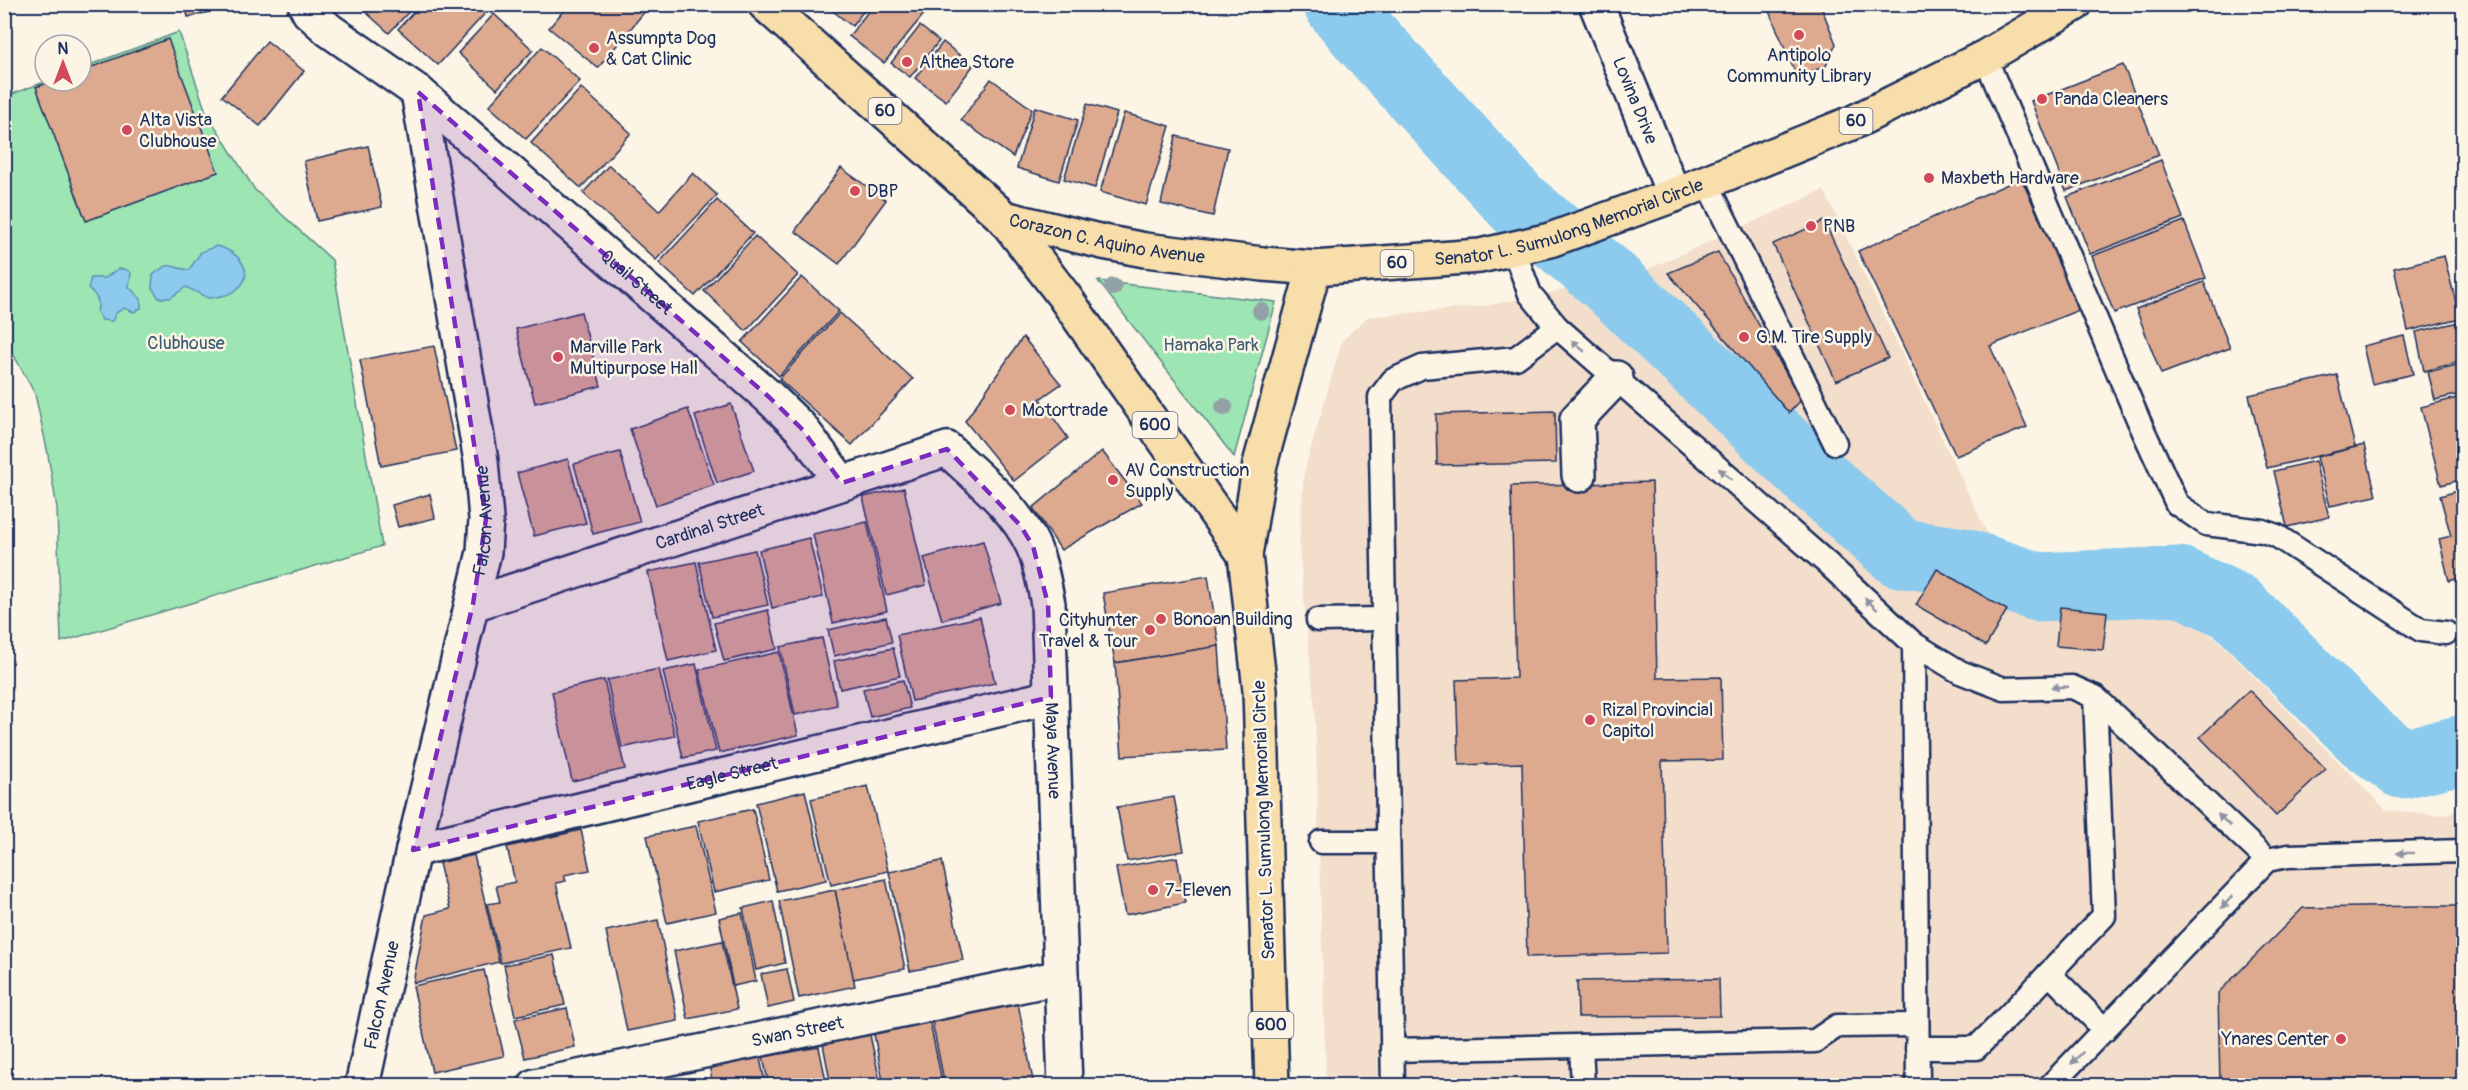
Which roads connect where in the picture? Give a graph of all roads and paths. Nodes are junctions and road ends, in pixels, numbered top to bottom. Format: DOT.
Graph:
graph roads {
  1 [pos="305,4"];
  2 [pos="765,4"];
  3 [pos="1596,4"];
  4 [pos="2069,6"];
  5 [pos="1985,57"];
  6 [pos="418,92"];
  7 [pos="1707,183"];
  8 [pos="1674,195"];
  9 [pos="1004,218"];
  10 [pos="1513,248"];
  11 [pos="1314,268"];
  12 [pos="1557,327"];
  13 [pos="1616,378"];
  14 [pos="1835,443"];
  15 [pos="947,449"];
  16 [pos="1579,475"];
  17 [pos="842,483"];
  18 [pos="1245,555"];
  19 [pos="473,603"];
  20 [pos="1384,619"];
  21 [pos="1318,620"];
  22 [pos="2446,633"];
  23 [pos="1914,644"];
  24 [pos="1051,697"];
  25 [pos="2095,697"];
  26 [pos="1321,842"];
  27 [pos="1388,842"];
  28 [pos="413,850"];
  29 [pos="2463,851"];
  30 [pos="2267,860"];
  31 [pos="2049,973"];
  32 [pos="1061,977"];
  33 [pos="1917,1025"];
  34 [pos="2105,1030"];
  35 [pos="1581,1046"];
  36 [pos="1917,1048"];
  37 [pos="1392,1050"];
  38 [pos="362,1086"];
  39 [pos="535,1086"];
  40 [pos="1065,1086"];
  41 [pos="1272,1086"];
  42 [pos="1393,1086"];
  43 [pos="1583,1086"];
  44 [pos="1918,1086"];
  45 [pos="2050,1086"];
  1 -- 6 [label="street"];
  2 -- 9 [label="main road, Corazon C. Aquino Avenue / 60"];
  3 -- 8 [label="street, Lovina Drive"];
  4 -- 5 [label="main road, Senator L. Sumulong Memorial Circle / 60"];
  5 -- 7 [label="main road, Senator L. Sumulong Memorial Circle / 60"];
  5 -- 22 [label="lane"];
  6 -- 17 [label="street, Quail Street"];
  6 -- 19 [label="street, Falcon Avenue"];
  7 -- 8 [label="main road, Senator L. Sumulong Memorial Circle / 60"];
  7 -- 14 [label="lane"];
  8 -- 10 [label="main road, Senator L. Sumulong Memorial Circle / 60"];
  9 -- 11 [label="main road, Corazon C. Aquino Avenue / 60"];
  9 -- 18 [label="main road, Senator L. Sumulong Memorial Circle / 600"];
  10 -- 11 [label="main road, Senator L. Sumulong Memorial Circle / 60"];
  10 -- 12 [label="lane"];
  11 -- 18 [label="main road, Senator L. Sumulong Memorial Circle / 600"];
  13 -- 12 [label="lane, one-way"];
  12 -- 20 [label="lane"];
  13 -- 16 [label="street"];
  23 -- 13 [label="lane, one-way"];
  15 -- 17 [label="street, Cardinal Street"];
  15 -- 24 [label="street, Maya Avenue"];
  17 -- 19 [label="street, Cardinal Street"];
  18 -- 41 [label="main road, Senator L. Sumulong Memorial Circle / 600"];
  19 -- 28 [label="street, Falcon Avenue"];
  20 -- 21 [label="lane"];
  20 -- 27 [label="lane"];
  25 -- 23 [label="lane, one-way"];
  23 -- 33 [label="lane"];
  24 -- 28 [label="street, Eagle Street"];
  24 -- 32 [label="street, Maya Avenue"];
  30 -- 25 [label="lane, one-way"];
  25 -- 31 [label="lane"];
  26 -- 27 [label="lane"];
  27 -- 37 [label="lane"];
  28 -- 38 [label="street, Falcon Avenue"];
  29 -- 30 [label="lane, one-way"];
  30 -- 34 [label="lane, one-way"];
  31 -- 34 [label="lane"];
  31 -- 36 [label="lane"];
  32 -- 39 [label="street, Swan Street"];
  32 -- 40 [label="street, Maya Avenue"];
  33 -- 35 [label="lane"];
  33 -- 36 [label="lane"];
  34 -- 45 [label="lane, one-way"];
  35 -- 37 [label="lane"];
  35 -- 43 [label="lane"];
  36 -- 44 [label="lane"];
  37 -- 42 [label="lane"];
}
